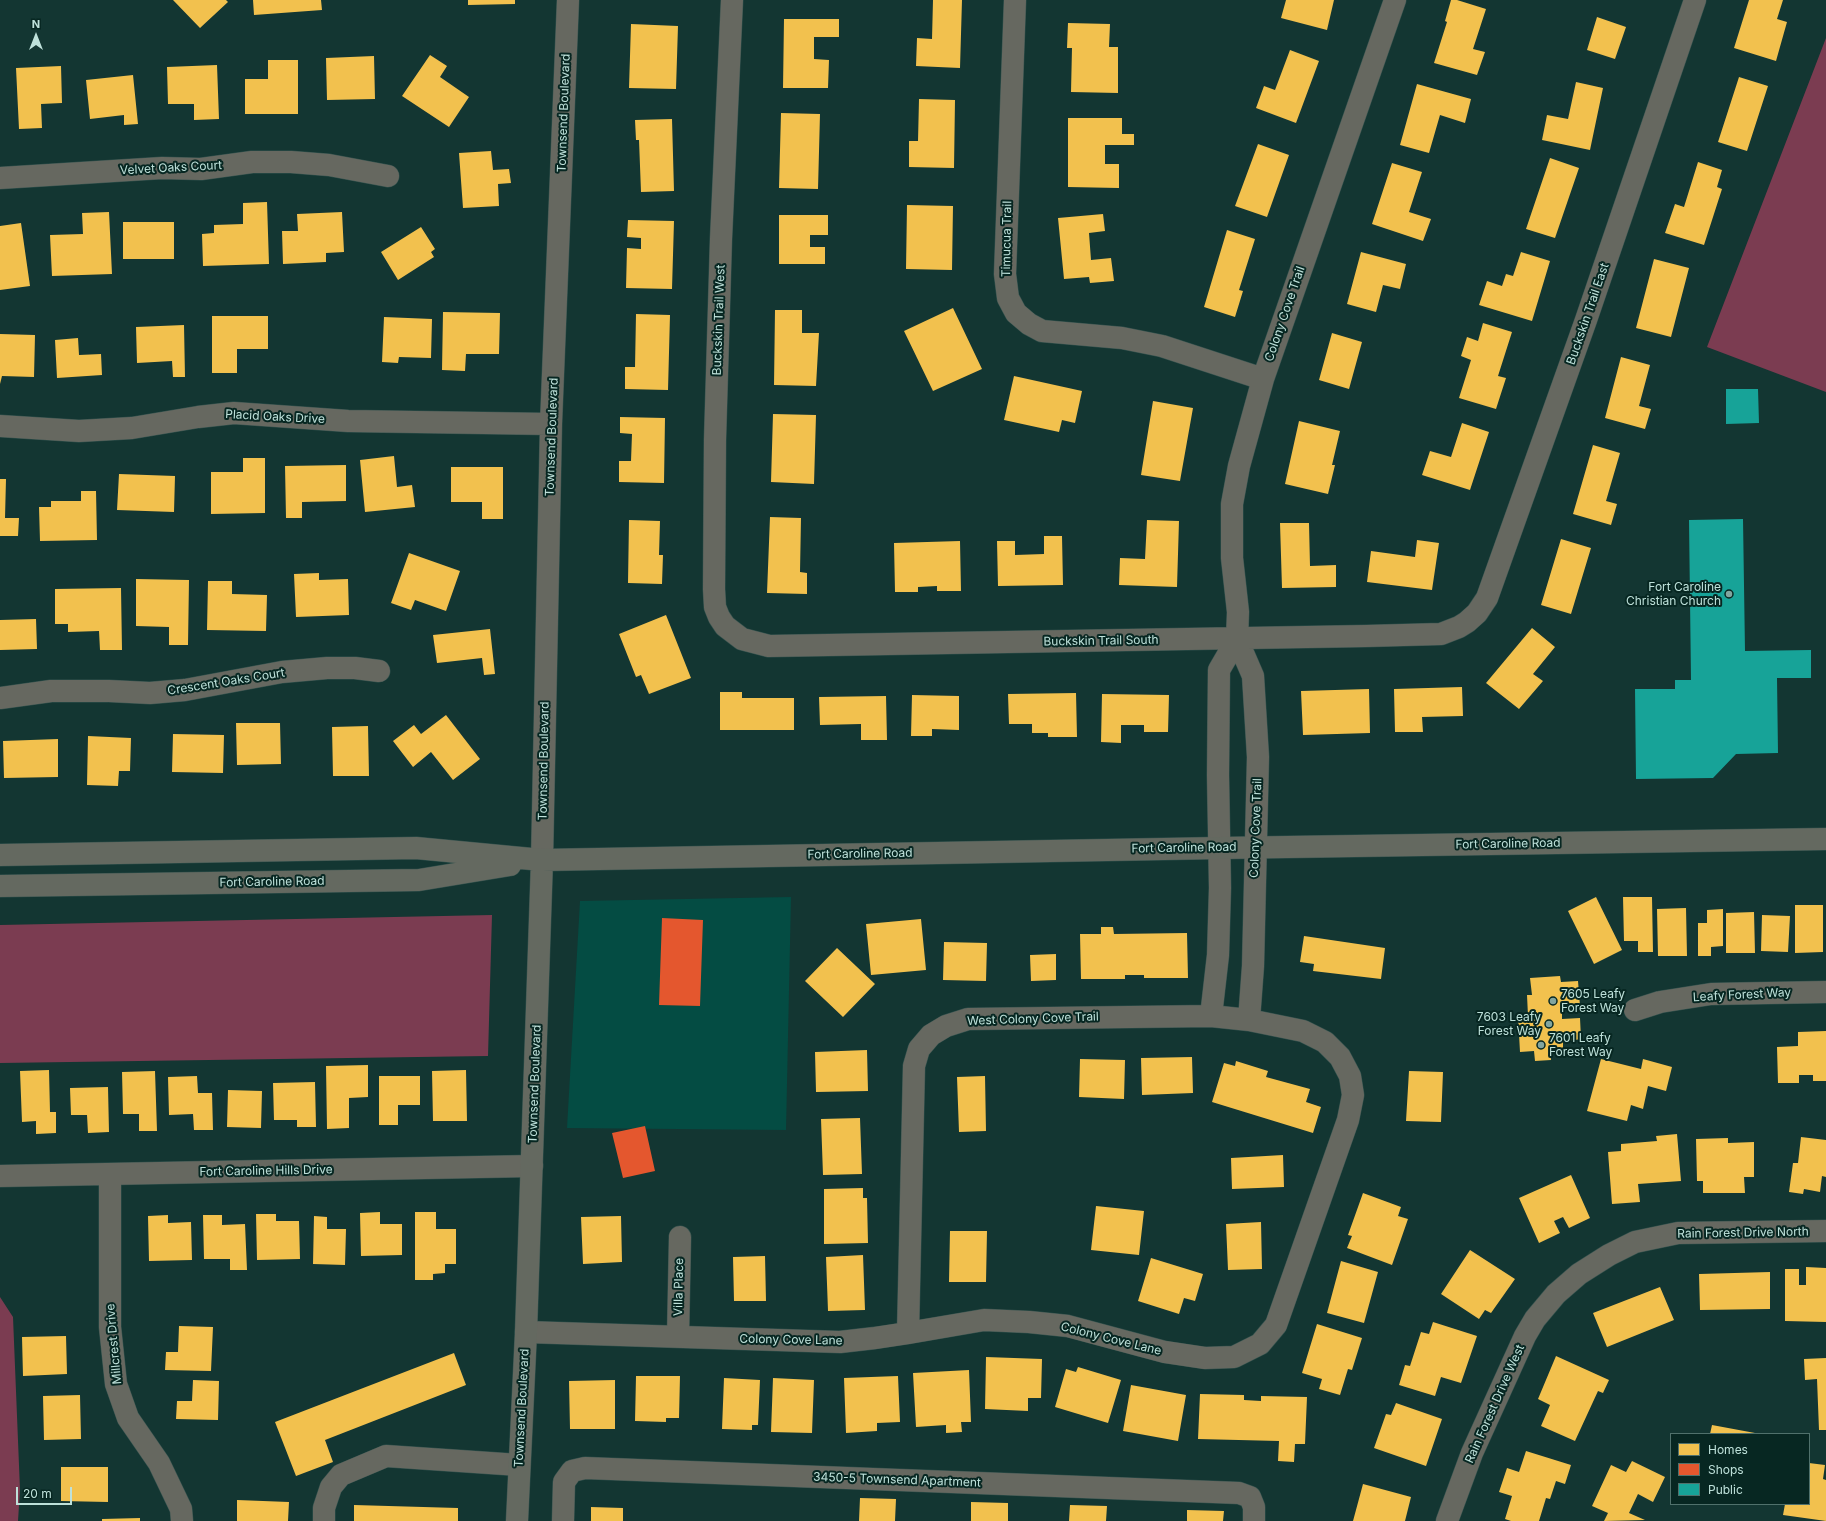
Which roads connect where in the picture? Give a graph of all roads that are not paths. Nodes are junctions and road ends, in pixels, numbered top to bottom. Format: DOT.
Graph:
graph roads {
  1 [pos="568,0"];
  2 [pos="732,0"];
  3 [pos="1015,0"];
  4 [pos="1395,0"];
  5 [pos="1695,0"];
  6 [pos="388,176"];
  7 [pos="0,178"];
  8 [pos="1263,379"];
  9 [pos="551,424"];
  10 [pos="0,426"];
  11 [pos="1468,622"];
  12 [pos="733,633"];
  13 [pos="1237,639"];
  14 [pos="379,671"];
  15 [pos="0,698"];
  16 [pos="1826,839"];
  17 [pos="1256,847"];
  18 [pos="1220,848"];
  19 [pos="0,855"];
  20 [pos="542,860"];
  21 [pos="0,886"];
  22 [pos="1826,992"];
  23 [pos="1635,1010"];
  24 [pos="1211,1016"];
  25 [pos="1249,1020"];
  26 [pos="532,1166"];
  27 [pos="110,1174"];
  28 [pos="0,1176"];
  29 [pos="1826,1231"];
  30 [pos="680,1237"];
  31 [pos="1556,1294"];
  32 [pos="526,1332"];
  33 [pos="908,1333"];
  34 [pos="678,1338"];
  35 [pos="519,1465"];
  36 [pos="182,1521"];
  37 [pos="324,1521"];
  38 [pos="517,1521"];
  39 [pos="563,1521"];
  40 [pos="1254,1521"];
  41 [pos="1447,1521"];
  1 -- 9 [label="street, Townsend Boulevard"];
  2 -- 12 [label="street, Buckskin Trail West"];
  3 -- 8 [label="street, Timucua Trail"];
  4 -- 8 [label="street, Colony Cove Trail"];
  5 -- 11 [label="street, Buckskin Trail East"];
  6 -- 7 [label="street, Velvet Oaks Court"];
  8 -- 13 [label="street, Colony Cove Trail"];
  9 -- 10 [label="street, Placid Oaks Drive"];
  9 -- 20 [label="street, Townsend Boulevard"];
  11 -- 13 [label="street, Buckskin Trail South"];
  12 -- 13 [label="street, Buckskin Trail South"];
  13 -- 17 [label="street, Colony Cove Trail"];
  13 -- 18 [label="street, Colony Cove Trail"];
  14 -- 15 [label="street, Crescent Oaks Court"];
  16 -- 17 [label="street, Fort Caroline Road"];
  17 -- 18 [label="street, Fort Caroline Road"];
  17 -- 25 [label="street, Colony Cove Trail"];
  18 -- 20 [label="street, Fort Caroline Road"];
  18 -- 24 [label="street, Colony Cove Trail"];
  19 -- 20 [label="street, Fort Caroline Road"];
  20 -- 21 [label="street, Fort Caroline Road"];
  20 -- 26 [label="street, Townsend Boulevard"];
  22 -- 23 [label="street, Leafy Forest Way"];
  24 -- 25 [label="street, West Colony Cove Trail"];
  24 -- 33 [label="street, West Colony Cove Trail"];
  25 -- 33 [label="street, Colony Cove Lane"];
  26 -- 27 [label="street, Fort Caroline Hills Drive"];
  26 -- 32 [label="street, Townsend Boulevard"];
  27 -- 28 [label="street, Fort Caroline Hills Drive"];
  27 -- 36 [label="street, Millcrest Drive"];
  29 -- 31 [label="street, Rain Forest Drive North"];
  30 -- 34 [label="street, Villa Place"];
  31 -- 41 [label="street, Rain Forest Drive West"];
  32 -- 34 [label="street, Colony Cove Lane"];
  32 -- 35 [label="street, Townsend Boulevard"];
  33 -- 34 [label="street, Colony Cove Lane"];
  35 -- 37 [label="street"];
  35 -- 38 [label="street, Townsend Boulevard"];
  39 -- 40 [label="street, 3450-5 Townsend Apartment"];
}
